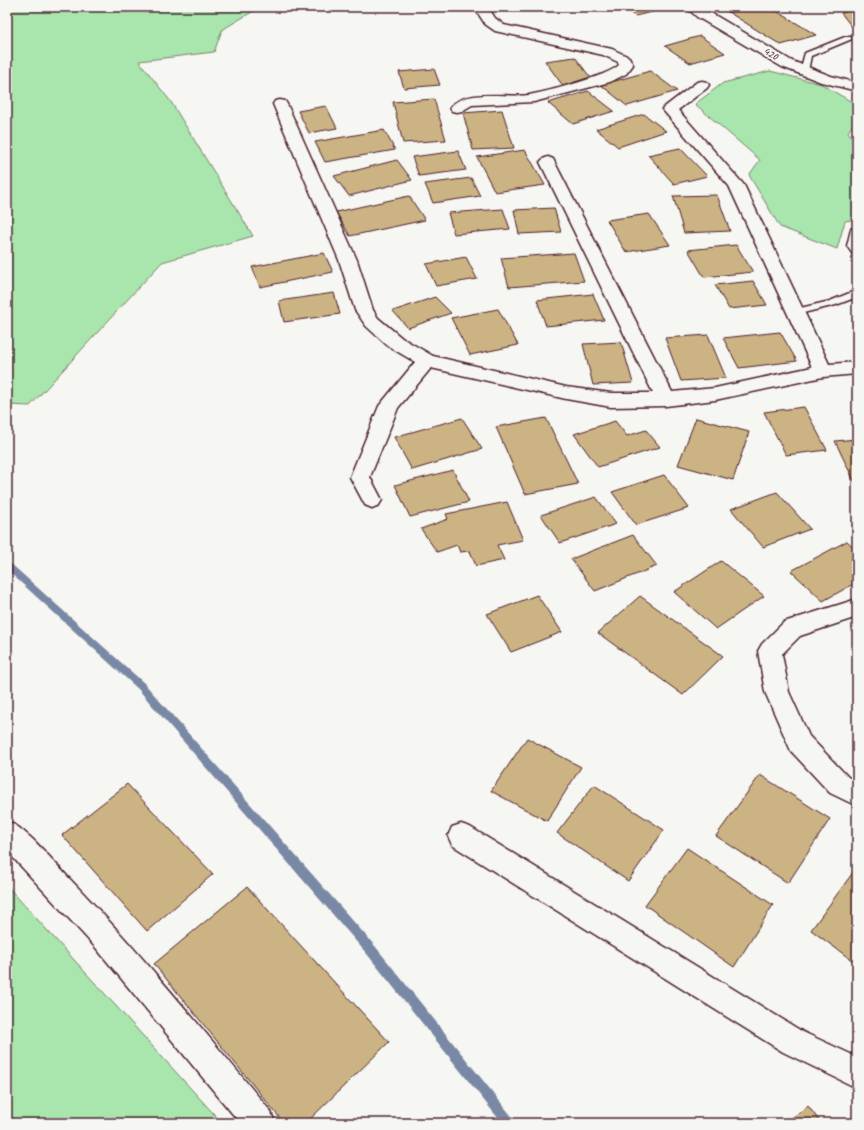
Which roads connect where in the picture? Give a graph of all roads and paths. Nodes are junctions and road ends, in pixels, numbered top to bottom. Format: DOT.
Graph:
graph roads {
  1 [pos="481,7"];
  2 [pos="693,7"];
  3 [pos="848,39"];
  4 [pos="804,71"];
  5 [pos="702,85"];
  6 [pos="857,87"];
  7 [pos="280,104"];
  8 [pos="457,108"];
  9 [pos="548,162"];
  10 [pos="856,229"];
  11 [pos="857,254"];
  12 [pos="857,293"];
  13 [pos="796,312"];
  14 [pos="427,361"];
  15 [pos="857,368"];
  16 [pos="823,371"];
  17 [pos="666,399"];
  18 [pos="372,500"];
  19 [pos="857,608"];
  20 [pos="857,795"];
  21 [pos="7,833"];
  22 [pos="460,836"];
  23 [pos="857,1073"];
  24 [pos="260,1123"];
  1 -- 8 [label="street"];
  2 -- 4 [label="street, 420"];
  3 -- 4 [label="lane"];
  4 -- 6 [label="street, 420"];
  5 -- 13 [label="street"];
  7 -- 14 [label="street"];
  9 -- 17 [label="street"];
  10 -- 11 [label="lane"];
  12 -- 13 [label="lane"];
  13 -- 16 [label="street"];
  14 -- 17 [label="street"];
  14 -- 18 [label="street"];
  15 -- 16 [label="street"];
  16 -- 17 [label="street"];
  19 -- 20 [label="street"];
  21 -- 24 [label="street"];
  22 -- 23 [label="street"];
}
